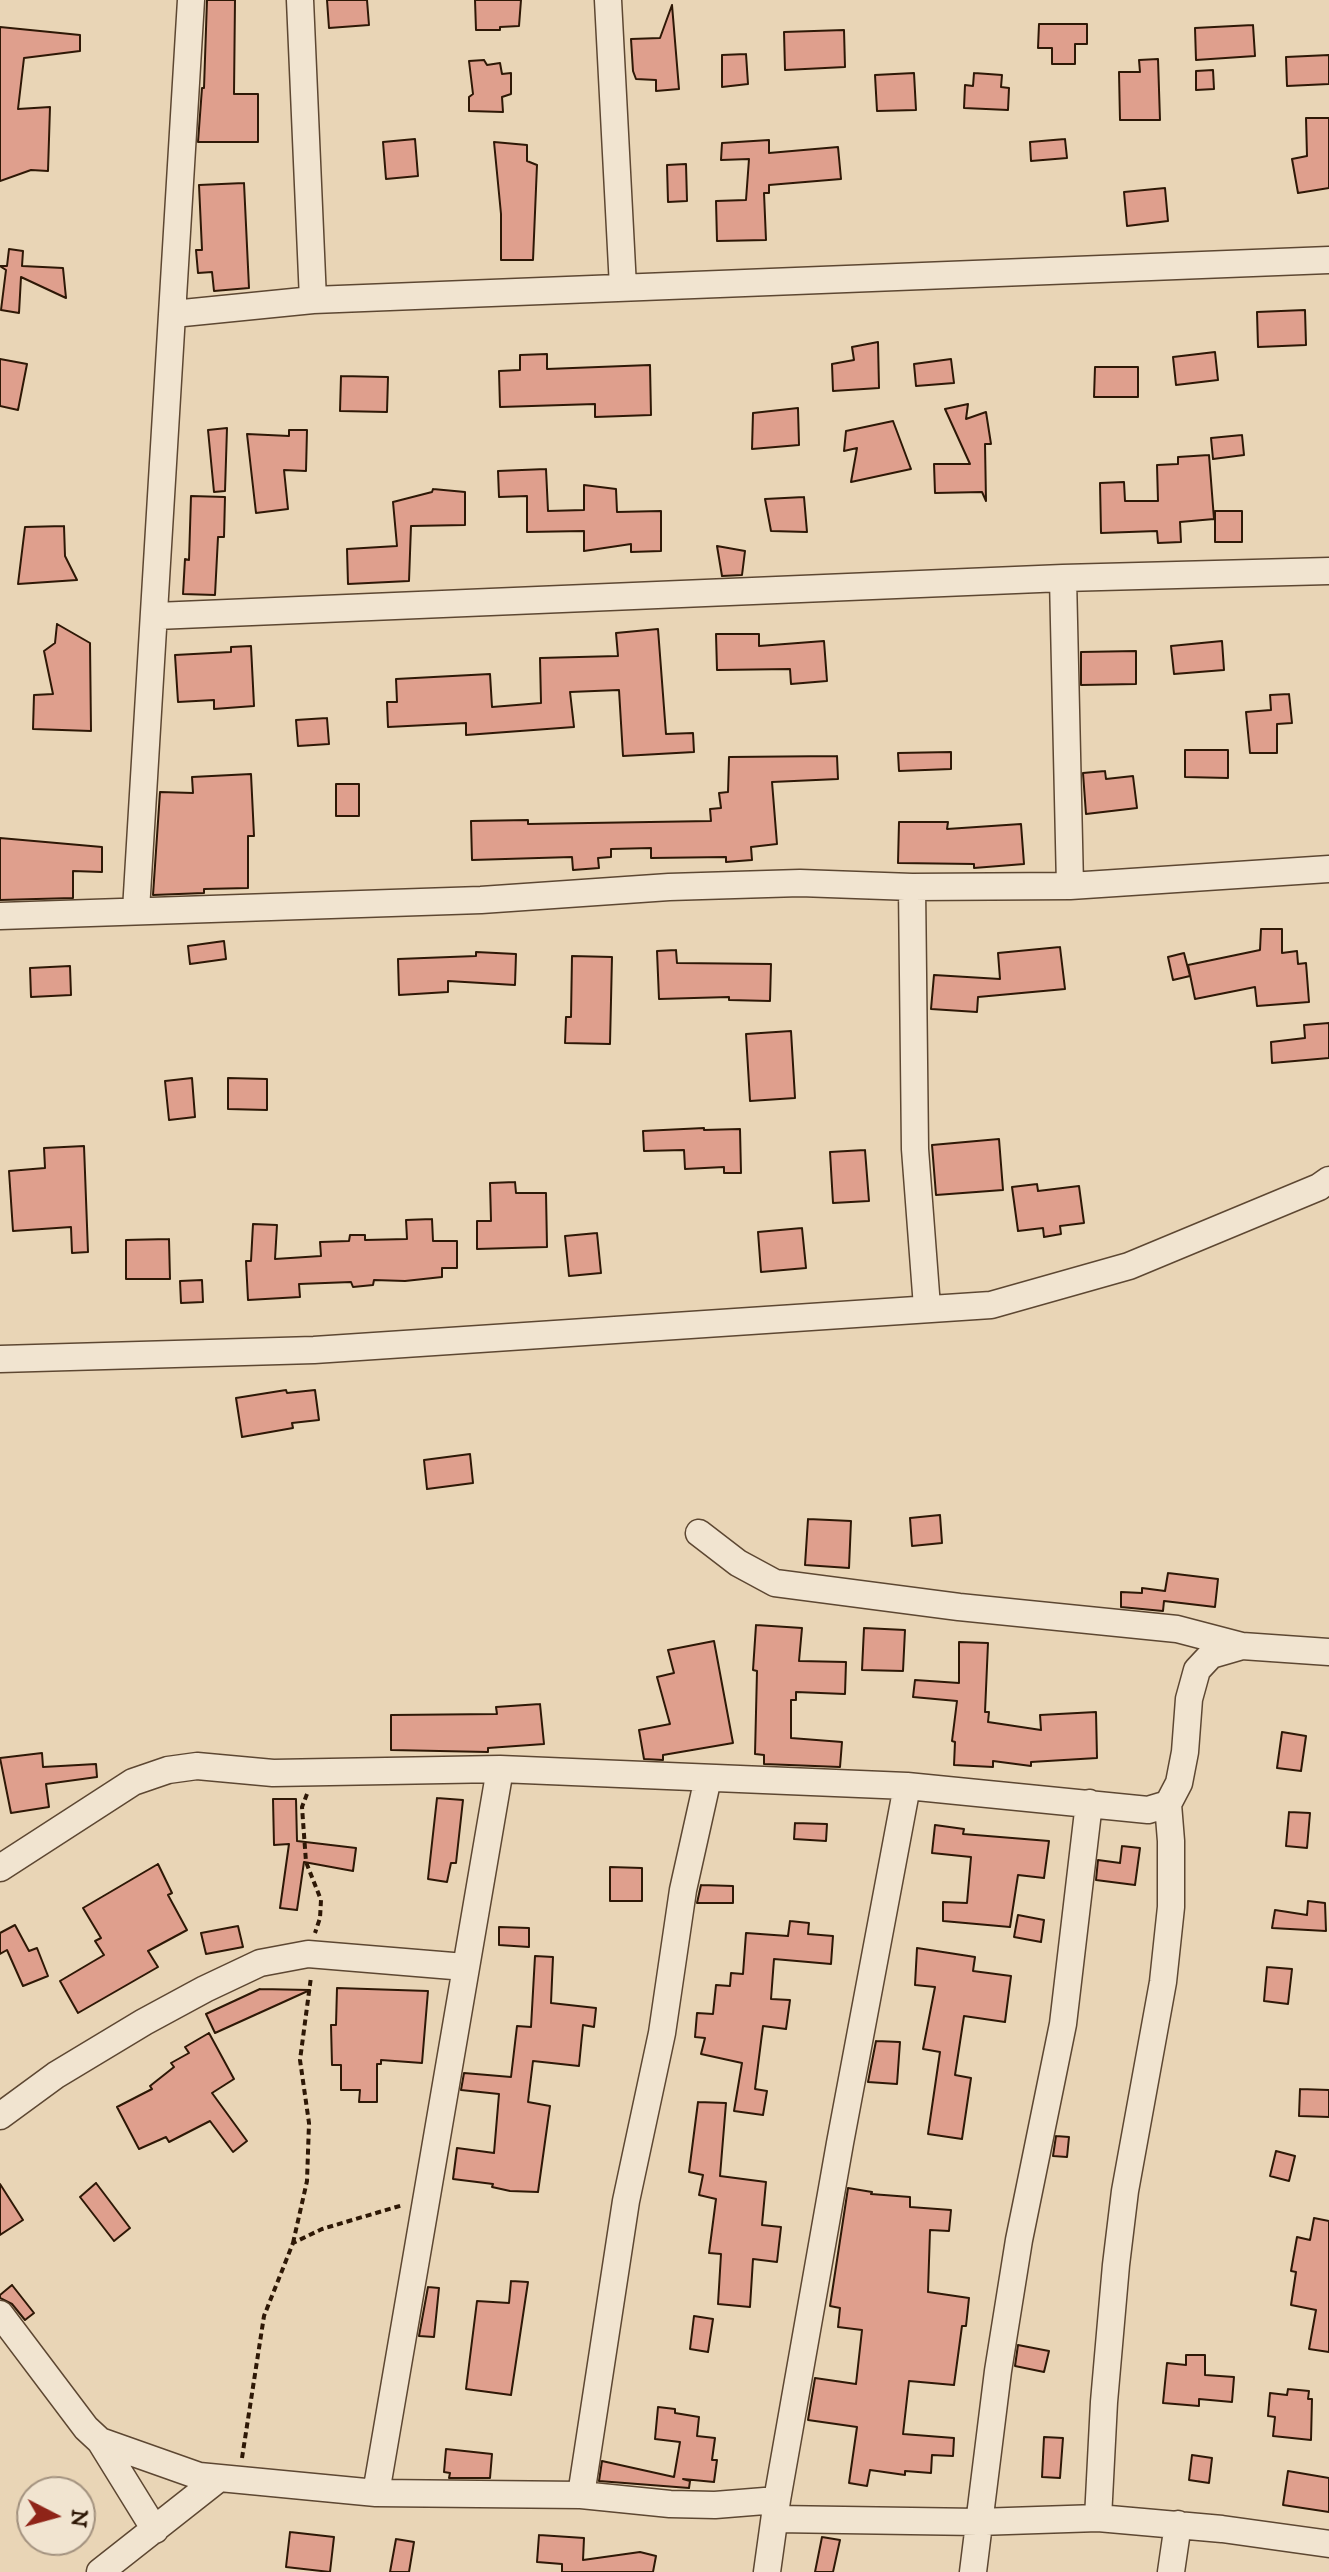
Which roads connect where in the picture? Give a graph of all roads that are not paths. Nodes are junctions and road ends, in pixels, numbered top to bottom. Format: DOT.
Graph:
graph roads {
  1 [pos="191,0"];
  2 [pos="300,0"];
  3 [pos="608,0"];
  4 [pos="1329,260"];
  5 [pos="623,287"];
  6 [pos="313,300"];
  7 [pos="173,314"];
  8 [pos="1329,571"];
  9 [pos="1063,578"];
  10 [pos="156,616"];
  11 [pos="1329,869"];
  12 [pos="1070,886"];
  13 [pos="912,887"];
  14 [pos="136,910"];
  15 [pos="0,916"];
  16 [pos="1329,1180"];
  17 [pos="927,1307"];
  18 [pos="0,1359"];
  19 [pos="699,1533"];
  20 [pos="1242,1646"];
  21 [pos="1329,1652"];
  22 [pos="500,1769"];
  23 [pos="708,1778"];
  24 [pos="907,1786"];
  25 [pos="1089,1803"];
  26 [pos="1168,1804"];
  27 [pos="0,1868"];
  28 [pos="465,1967"];
  29 [pos="0,2116"];
  30 [pos="0,2314"];
  31 [pos="100,2441"];
  32 [pos="228,2480"];
  33 [pos="376,2493"];
  34 [pos="581,2495"];
  35 [pos="777,2509"];
  36 [pos="1098,2518"];
  37 [pos="978,2522"];
  38 [pos="1178,2524"];
  39 [pos="155,2530"];
  40 [pos="1329,2544"];
  41 [pos="100,2572"];
  42 [pos="767,2572"];
  43 [pos="973,2572"];
  44 [pos="1171,2572"];
  1 -- 7 [label="street"];
  2 -- 6 [label="street"];
  3 -- 5 [label="street"];
  4 -- 5 [label="street"];
  5 -- 6 [label="street"];
  6 -- 7 [label="street"];
  7 -- 10 [label="street"];
  8 -- 9 [label="street"];
  9 -- 10 [label="street"];
  9 -- 12 [label="street"];
  10 -- 14 [label="street"];
  11 -- 12 [label="street"];
  12 -- 13 [label="street"];
  13 -- 14 [label="street"];
  13 -- 17 [label="street"];
  14 -- 15 [label="street"];
  16 -- 17 [label="street"];
  17 -- 18 [label="street"];
  19 -- 20 [label="street"];
  20 -- 21 [label="street"];
  20 -- 26 [label="street"];
  22 -- 23 [label="street"];
  22 -- 27 [label="street"];
  22 -- 28 [label="street"];
  23 -- 24 [label="street"];
  23 -- 34 [label="street"];
  24 -- 25 [label="street"];
  24 -- 35 [label="street"];
  25 -- 26 [label="street"];
  25 -- 37 [label="street"];
  26 -- 36 [label="street"];
  28 -- 29 [label="street"];
  28 -- 33 [label="street"];
  30 -- 31 [label="street"];
  31 -- 32 [label="street"];
  31 -- 39 [label="street"];
  32 -- 33 [label="street"];
  32 -- 39 [label="street"];
  33 -- 34 [label="street"];
  34 -- 35 [label="street"];
  35 -- 37 [label="street"];
  35 -- 42 [label="street"];
  36 -- 37 [label="street"];
  36 -- 38 [label="street"];
  37 -- 43 [label="street"];
  38 -- 40 [label="street"];
  38 -- 44 [label="street"];
  39 -- 41 [label="street"];
}
